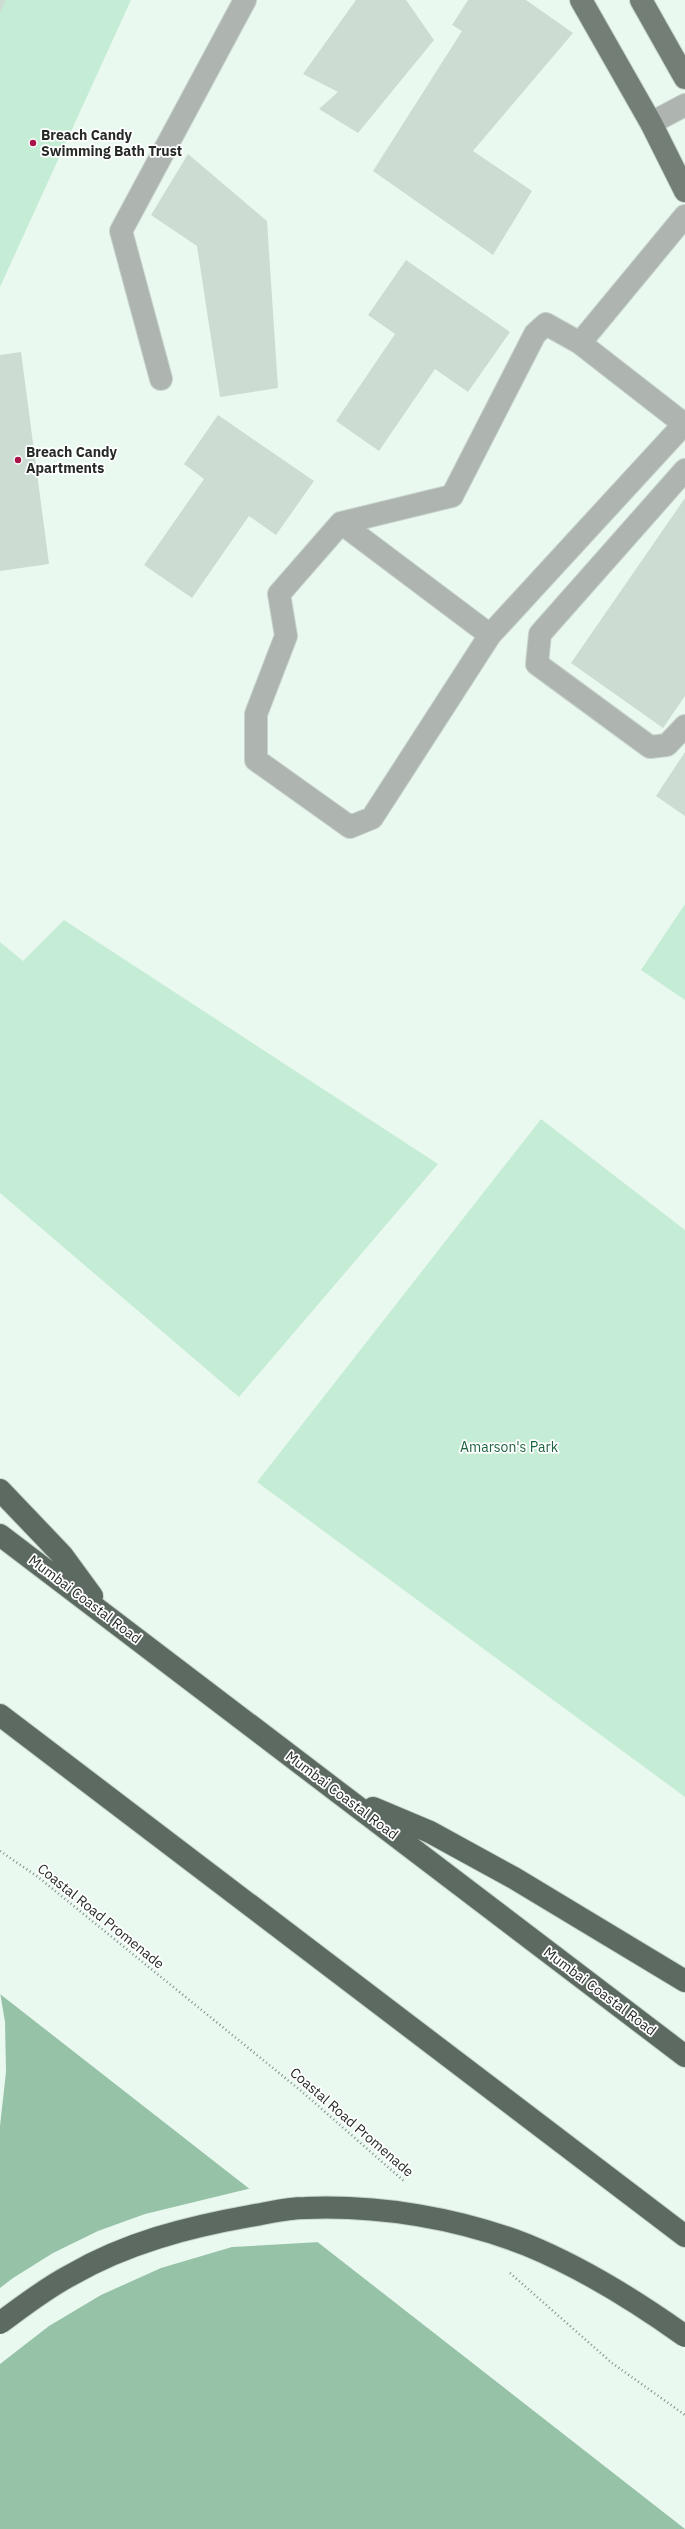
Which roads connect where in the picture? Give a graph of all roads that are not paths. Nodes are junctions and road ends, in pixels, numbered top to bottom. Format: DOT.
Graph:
graph roads {
  1 [pos="245,0"];
  2 [pos="581,0"];
  3 [pos="641,0"];
  4 [pos="685,78"];
  5 [pos="685,105"];
  6 [pos="651,123"];
  7 [pos="684,188"];
  8 [pos="685,216"];
  9 [pos="580,343"];
  10 [pos="161,379"];
  11 [pos="684,423"];
  12 [pos="685,470"];
  13 [pos="341,523"];
  14 [pos="490,635"];
  15 [pos="685,726"];
  16 [pos="0,1490"];
  17 [pos="0,1535"];
  18 [pos="105,1614"];
  19 [pos="0,1715"];
  20 [pos="341,1794"];
  21 [pos="685,1981"];
  22 [pos="685,2056"];
  23 [pos="685,2236"];
  24 [pos="0,2323"];
  25 [pos="685,2336"];
  1 -- 10 [label="street"];
  2 -- 6 [label="main road"];
  3 -- 4 [label="main road"];
  5 -- 6 [label="street"];
  6 -- 7 [label="main road"];
  8 -- 9 [label="street"];
  9 -- 11 [label="street"];
  9 -- 13 [label="street"];
  11 -- 14 [label="street"];
  12 -- 15 [label="street"];
  13 -- 14 [label="street"];
  13 -- 14 [label="street"];
  16 -- 18 [label="highway"];
  17 -- 18 [label="highway, Mumbai Coastal Road"];
  18 -- 20 [label="highway, Mumbai Coastal Road"];
  19 -- 23 [label="highway"];
  20 -- 21 [label="highway"];
  20 -- 22 [label="highway, Mumbai Coastal Road"];
  24 -- 25 [label="highway, bridge"];
}
